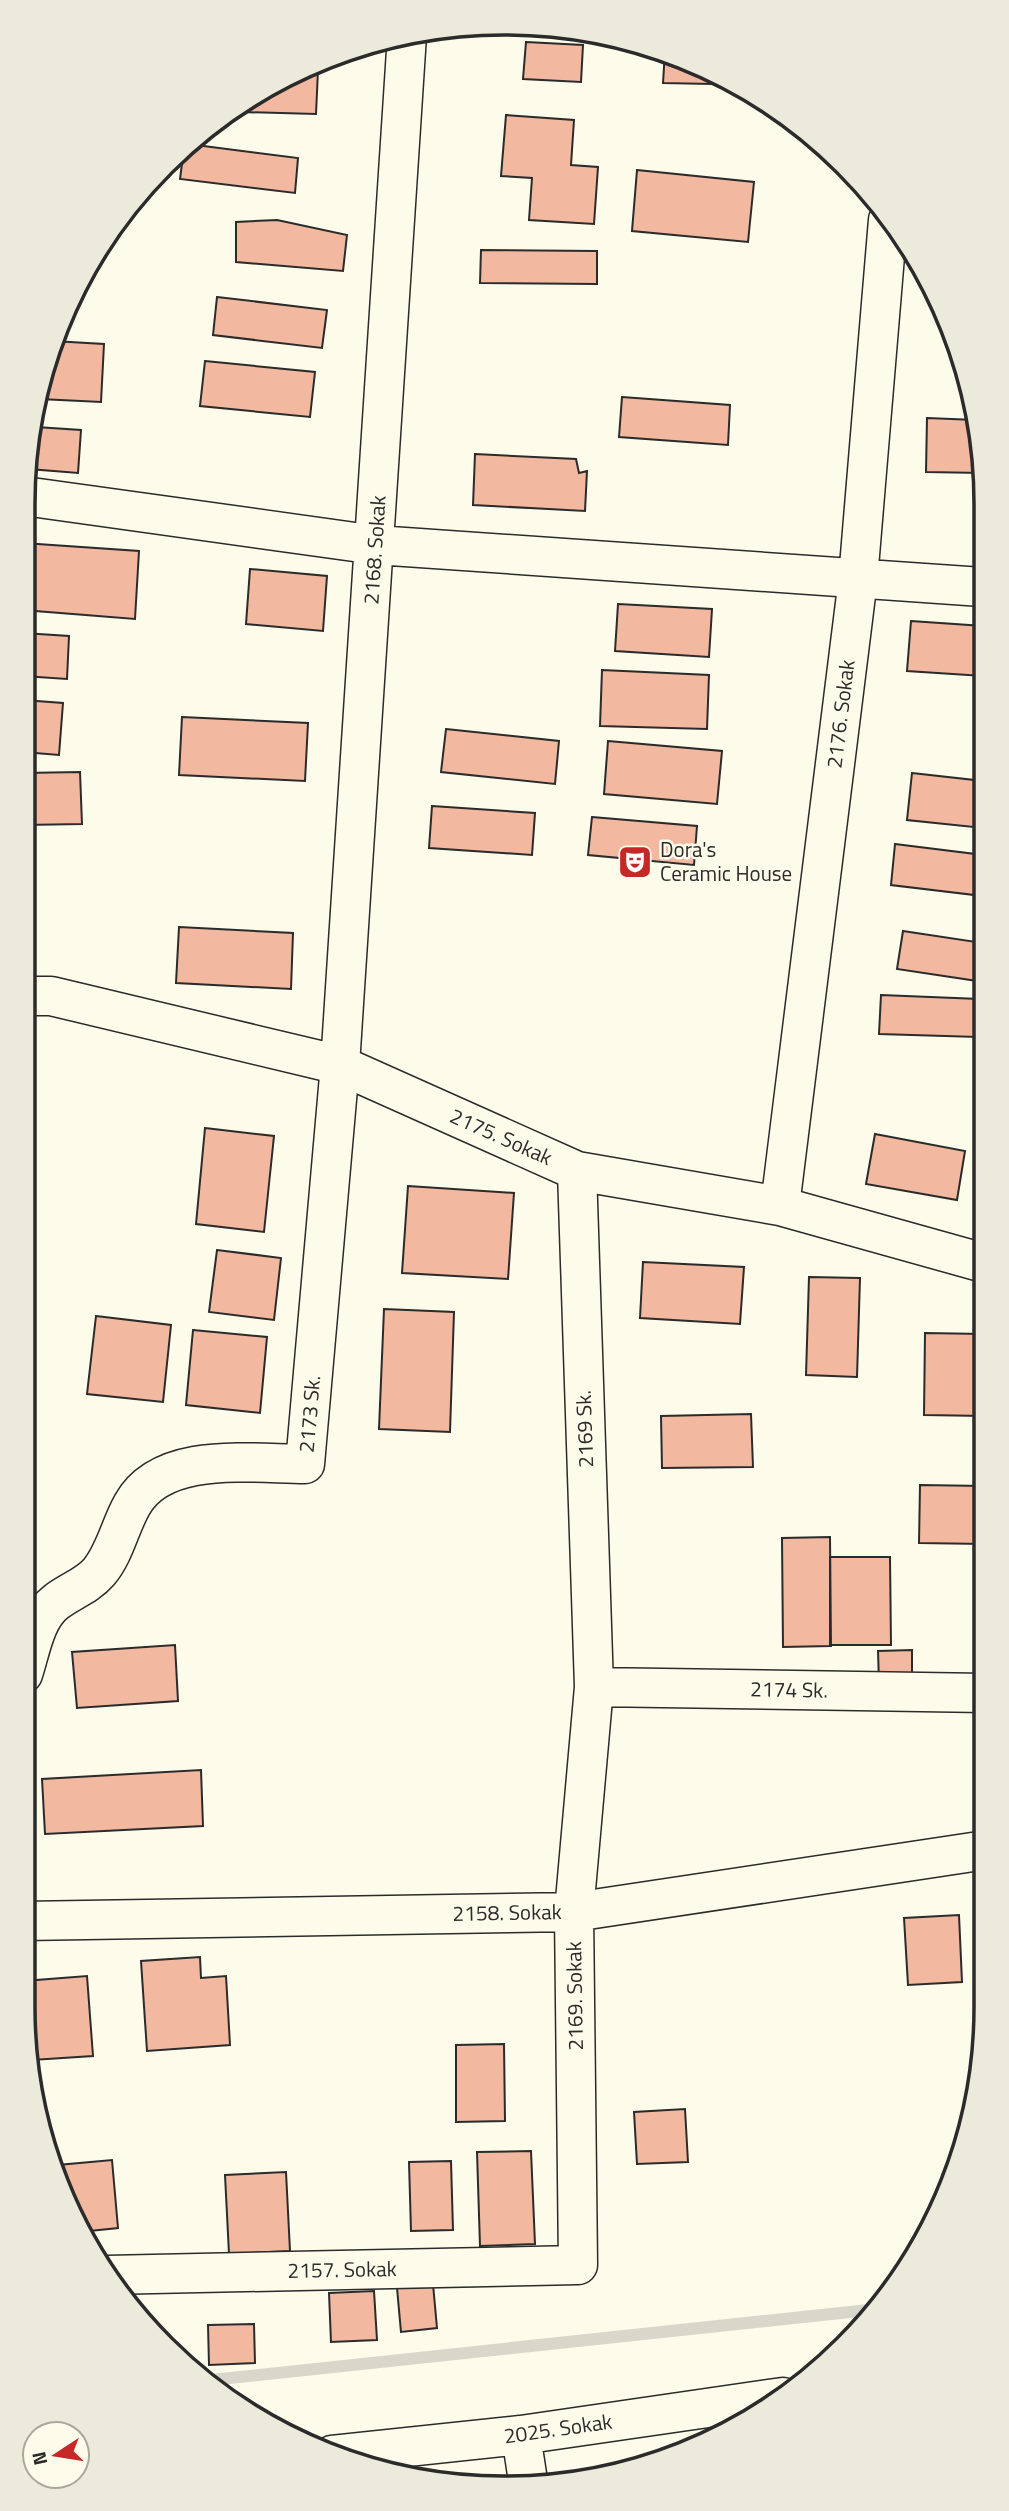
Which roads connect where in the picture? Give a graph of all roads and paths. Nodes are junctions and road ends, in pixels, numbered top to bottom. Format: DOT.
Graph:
graph roads {
  1 [pos="406,46"];
  2 [pos="887,233"];
  3 [pos="35,498"];
  4 [pos="376,545"];
  5 [pos="858,579"];
  6 [pos="974,586"];
  7 [pos="35,996"];
  8 [pos="340,1065"];
  9 [pos="577,1171"];
  10 [pos="780,1206"];
  11 [pos="974,1260"];
  12 [pos="35,1636"];
  13 [pos="594,1687"];
  14 [pos="974,1693"];
  15 [pos="974,1852"];
  16 [pos="574,1912"];
  17 [pos="35,1921"];
  18 [pos="578,2265"];
  19 [pos="120,2275"];
  20 [pos="759,2400"];
  21 [pos="522,2435"];
  22 [pos="362,2454"];
  23 [pos="527,2475"];
  1 -- 4 [label="street, 2168. Sokak"];
  2 -- 5 [label="street, 2176. Sokak"];
  3 -- 4 [label="street"];
  4 -- 5 [label="street"];
  4 -- 8 [label="street, 2168. Sokak"];
  5 -- 6 [label="street"];
  5 -- 10 [label="street, 2176. Sokak"];
  7 -- 8 [label="street, 2175. Sokak"];
  8 -- 9 [label="street, 2175. Sokak"];
  8 -- 12 [label="street, 2173 Sk."];
  9 -- 10 [label="street, 2175. Sokak"];
  9 -- 13 [label="street, 2169 Sk."];
  10 -- 11 [label="street, 2175. Sokak"];
  13 -- 14 [label="street, 2174 Sk."];
  13 -- 16 [label="street, 2169. Sokak"];
  15 -- 16 [label="street, 2158. Sokak"];
  16 -- 17 [label="street, 2158. Sokak"];
  16 -- 18 [label="street, 2169. Sokak"];
  18 -- 19 [label="street, 2157. Sokak"];
  20 -- 21 [label="street, 2025. Sokak"];
  21 -- 22 [label="street, 2025. Sokak"];
  21 -- 23 [label="street"];
}
